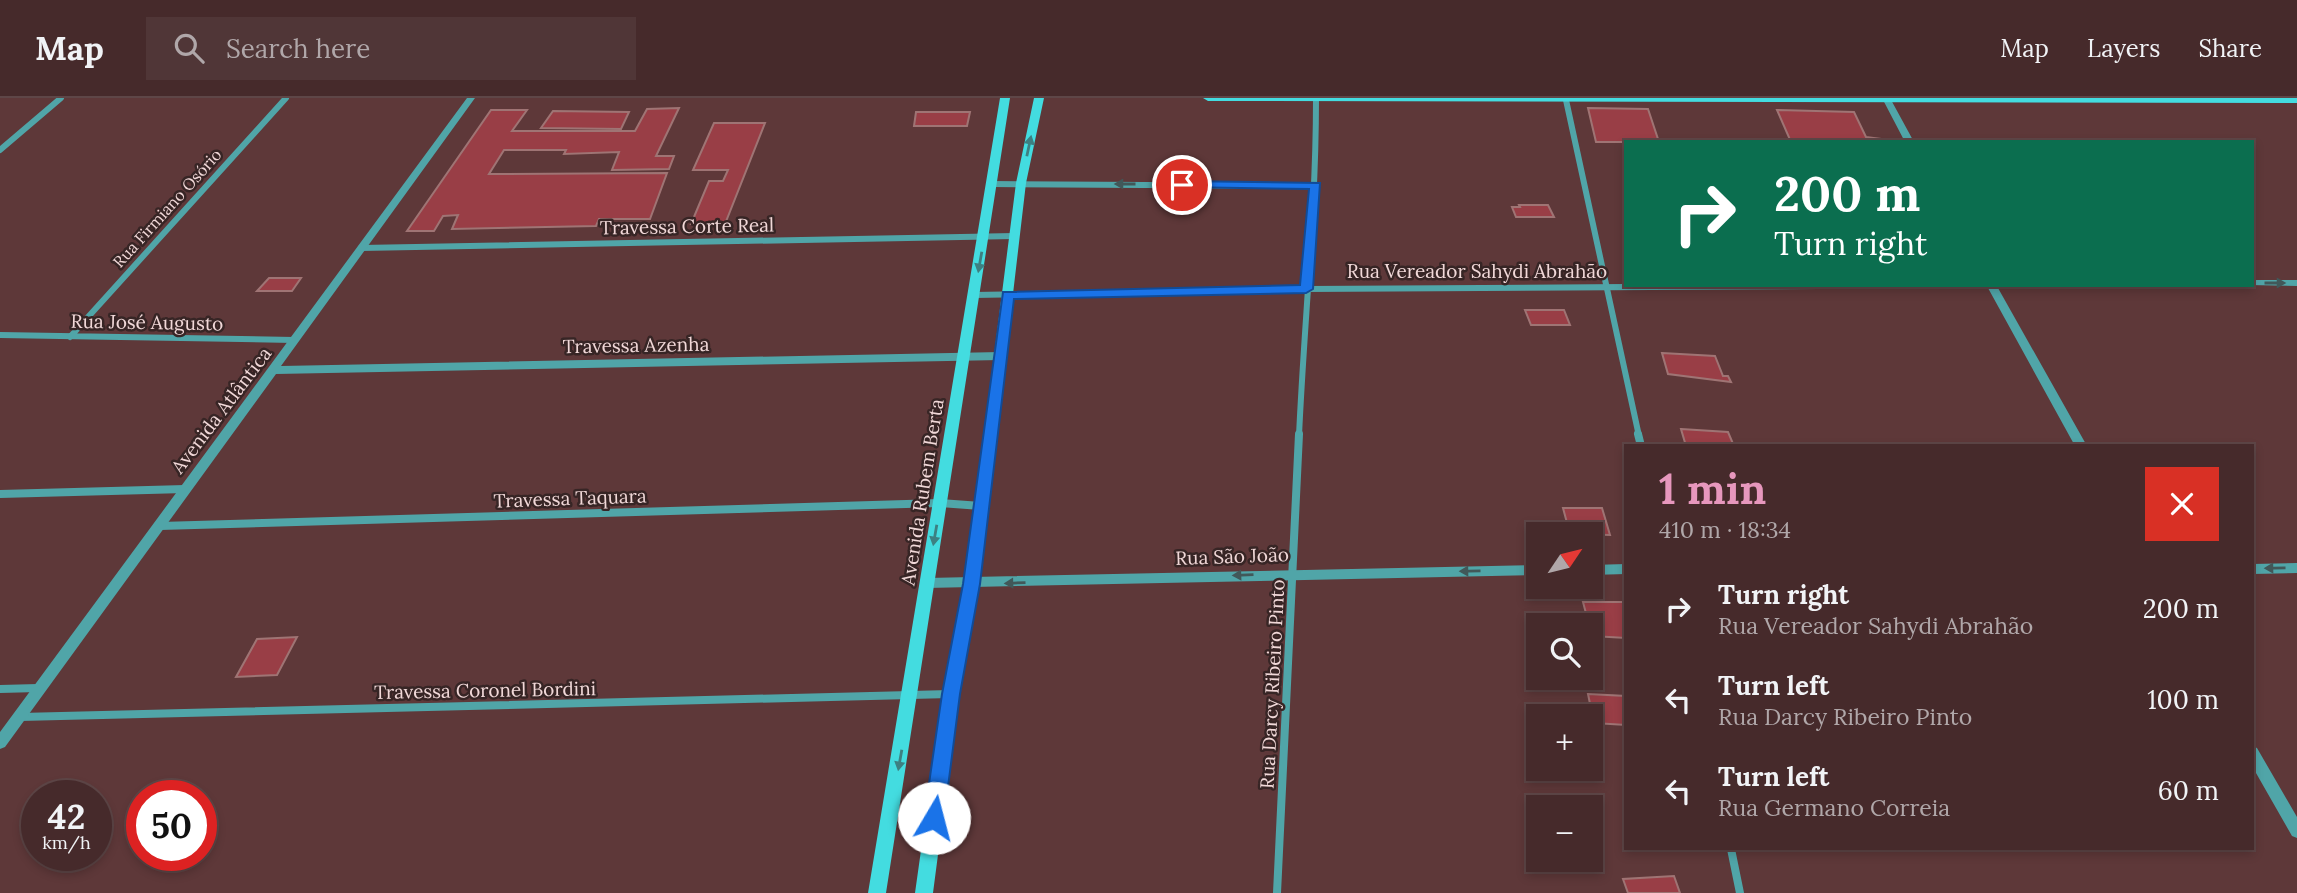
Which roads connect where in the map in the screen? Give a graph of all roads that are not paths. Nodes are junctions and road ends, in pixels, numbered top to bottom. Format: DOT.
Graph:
graph roads {
  1 [pos="61,98"];
  2 [pos="286,98"];
  3 [pos="471,98"];
  4 [pos="1004,98"];
  5 [pos="1039,98"];
  6 [pos="1208,98"];
  7 [pos="1316,98"];
  8 [pos="1566,99"];
  9 [pos="1886,99"];
  10 [pos="2173,99"];
  11 [pos="2297,100"];
  12 [pos="1909,140"];
  13 [pos="0,150"];
  14 [pos="1021,183"];
  15 [pos="991,184"];
  16 [pos="1316,186"];
  17 [pos="984,236"];
  18 [pos="1014,236"];
  19 [pos="361,248"];
  20 [pos="2297,283"];
  21 [pos="2254,284"];
  22 [pos="1734,287"];
  23 [pos="1992,287"];
  24 [pos="1605,288"];
  25 [pos="1306,289"];
  26 [pos="974,295"];
  27 [pos="1008,295"];
  28 [pos="0,335"];
  29 [pos="70,337"];
  30 [pos="294,341"];
  31 [pos="1000,355"];
  32 [pos="964,356"];
  33 [pos="272,370"];
  34 [pos="1641,444"];
  35 [pos="2080,444"];
  36 [pos="185,489"];
  37 [pos="0,494"];
  38 [pos="940,503"];
  39 [pos="981,506"];
  40 [pos="160,526"];
  41 [pos="2297,568"];
  42 [pos="1624,569"];
  43 [pos="2254,569"];
  44 [pos="1526,570"];
  45 [pos="1603,570"];
  46 [pos="1293,573"];
  47 [pos="927,583"];
  48 [pos="972,584"];
  49 [pos="38,688"];
  50 [pos="0,689"];
  51 [pos="951,694"];
  52 [pos="911,695"];
  53 [pos="20,717"];
  54 [pos="0,743"];
  55 [pos="2254,756"];
  56 [pos="2297,831"];
  57 [pos="1731,850"];
  58 [pos="877,893"];
  59 [pos="924,893"];
  60 [pos="1277,893"];
  61 [pos="1740,893"];
  1 -- 13 [label="street"];
  2 -- 29 [label="street, Rua Firmiano Osório"];
  3 -- 19 [label="street, Avenida Atlântica"];
  4 -- 15 [label="main road, Avenida Rubem Berta"];
  14 -- 5 [label="main road, one-way"];
  6 -- 7 [label="main road"];
  7 -- 8 [label="main road"];
  7 -- 16 [label="street, Rua Darcy Ribeiro Pinto"];
  8 -- 9 [label="main road"];
  8 -- 24 [label="street"];
  9 -- 10 [label="main road"];
  9 -- 12 [label="street"];
  10 -- 11 [label="main road"];
  14 -- 15 [label="street"];
  16 -- 14 [label="street, one-way"];
  14 -- 18 [label="main road"];
  15 -- 17 [label="main road, Avenida Rubem Berta"];
  16 -- 25 [label="street, Rua Darcy Ribeiro Pinto"];
  17 -- 18 [label="street, Travessa Corte Real"];
  17 -- 19 [label="street, Travessa Corte Real"];
  17 -- 26 [label="main road, Avenida Rubem Berta, one-way"];
  18 -- 27 [label="main road"];
  19 -- 30 [label="street, Avenida Atlântica"];
  21 -- 20 [label="street, one-way"];
  22 -- 24 [label="street, Rua Vereador Sahydi Abrahão"];
  23 -- 35 [label="street"];
  24 -- 25 [label="street, Rua Vereador Sahydi Abrahão"];
  24 -- 34 [label="street"];
  25 -- 27 [label="street, Rua Vereador Sahydi Abrahão"];
  25 -- 46 [label="street, Rua Darcy Ribeiro Pinto"];
  26 -- 27 [label="street, Rua Vereador Sahydi Abrahão"];
  26 -- 32 [label="main road, Avenida Rubem Berta"];
  27 -- 31 [label="main road"];
  28 -- 29 [label="street, Rua José Augusto"];
  29 -- 30 [label="street, Rua José Augusto"];
  30 -- 33 [label="street, Avenida Atlântica"];
  31 -- 32 [label="street, Travessa Azenha"];
  31 -- 39 [label="main road"];
  32 -- 33 [label="street, Travessa Azenha"];
  32 -- 38 [label="main road, Avenida Rubem Berta"];
  33 -- 36 [label="street, Avenida Atlântica"];
  36 -- 37 [label="street"];
  36 -- 40 [label="street, Avenida Atlântica"];
  38 -- 39 [label="street, Travessa Taquara"];
  38 -- 40 [label="street, Travessa Taquara"];
  38 -- 47 [label="main road, Avenida Rubem Berta, one-way"];
  39 -- 48 [label="main road"];
  40 -- 49 [label="street, Avenida Atlântica"];
  41 -- 43 [label="street, one-way"];
  42 -- 45 [label="street"];
  44 -- 46 [label="street, Rua São João, one-way"];
  46 -- 48 [label="street, Rua São João, one-way"];
  46 -- 60 [label="street, Rua Darcy Ribeiro Pinto"];
  47 -- 48 [label="street, Rua São João"];
  47 -- 52 [label="main road, Avenida Rubem Berta"];
  48 -- 51 [label="main road"];
  49 -- 50 [label="street"];
  49 -- 53 [label="street, Avenida Atlântica"];
  51 -- 52 [label="street, Travessa Coronel Bordini"];
  51 -- 59 [label="main road"];
  52 -- 53 [label="street, Travessa Coronel Bordini"];
  52 -- 58 [label="main road, Avenida Rubem Berta, one-way"];
  53 -- 54 [label="street, Avenida Atlântica"];
  55 -- 56 [label="street"];
  57 -- 61 [label="street"];
}
